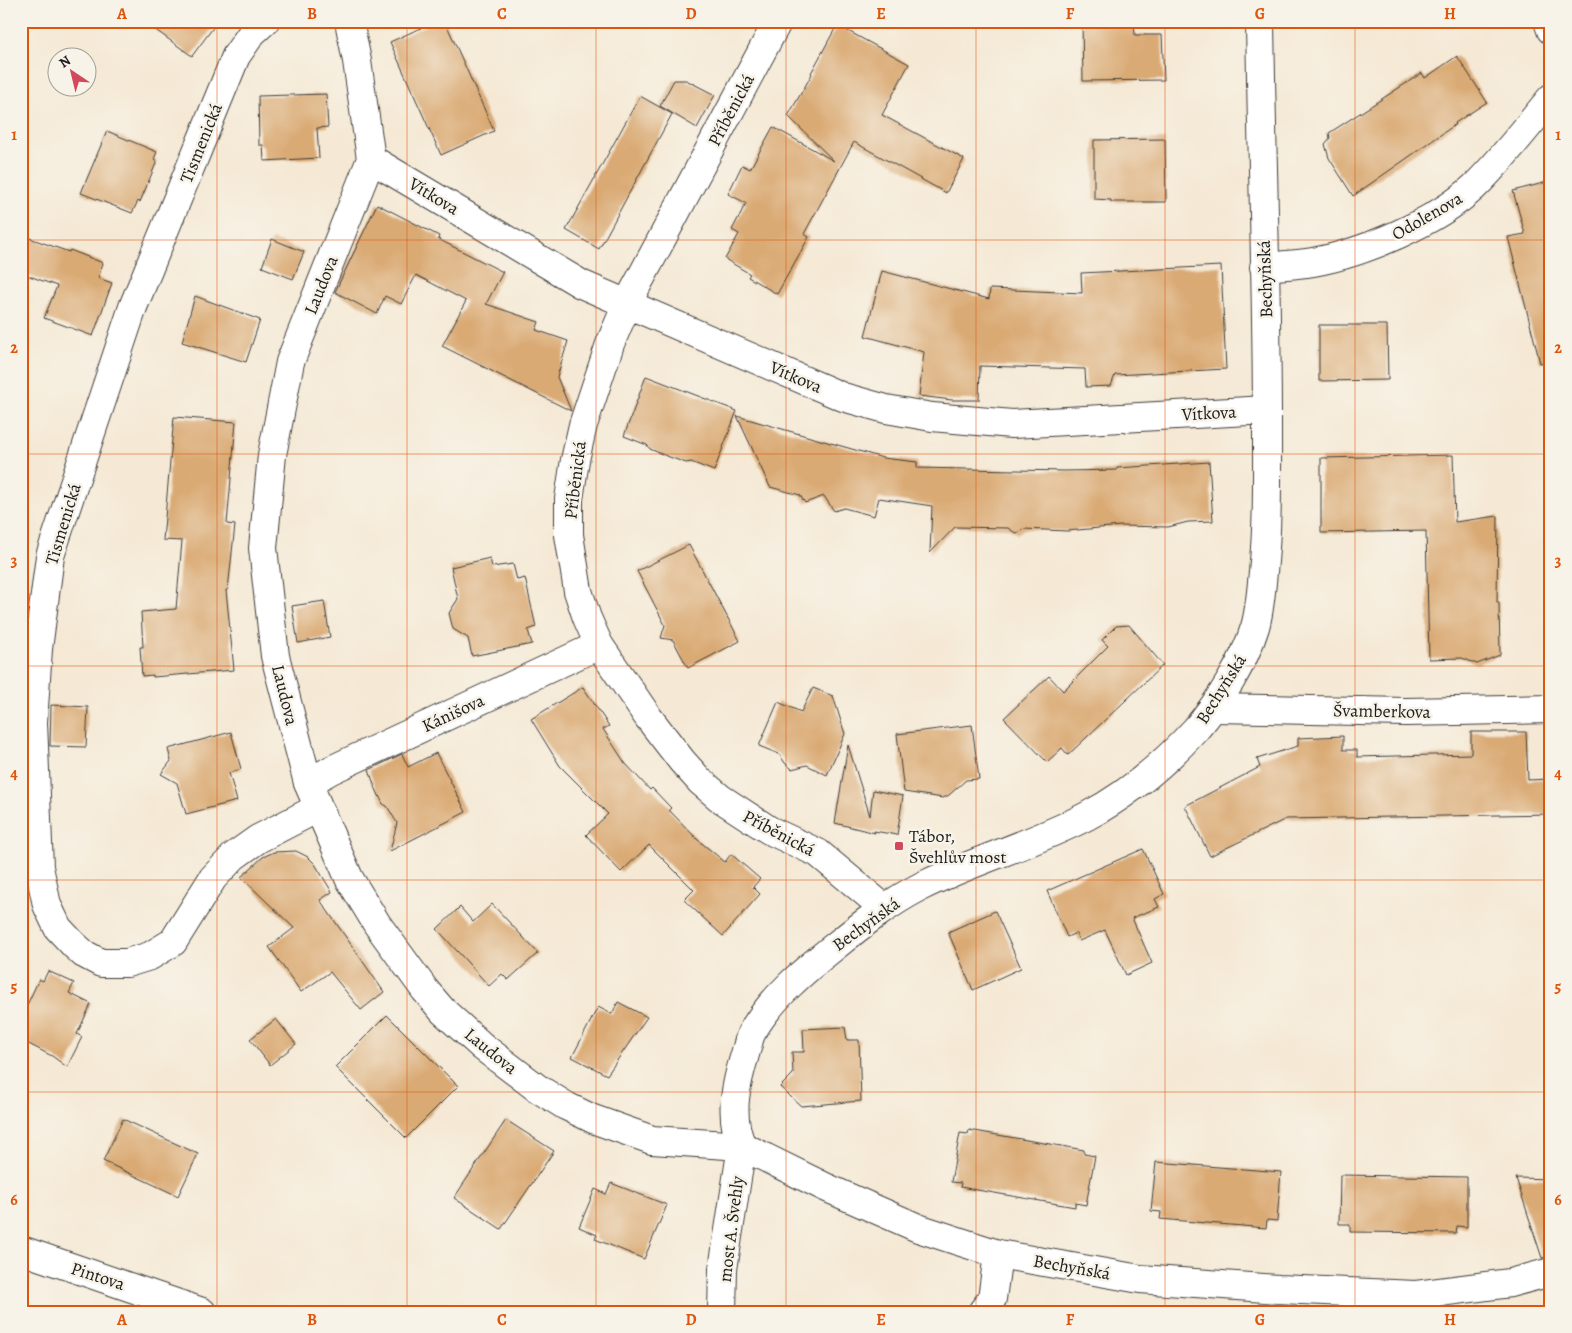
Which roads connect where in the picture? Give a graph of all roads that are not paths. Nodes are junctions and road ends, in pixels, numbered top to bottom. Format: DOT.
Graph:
graph roads {
  1 [pos="265,21"];
  2 [pos="349,21"];
  3 [pos="778,21"];
  4 [pos="1260,21"];
  5 [pos="1548,21"];
  6 [pos="1551,30"];
  7 [pos="1551,98"];
  8 [pos="372,159"];
  9 [pos="1264,267"];
  10 [pos="627,304"];
  11 [pos="1267,410"];
  12 [pos="599,645"];
  13 [pos="1214,708"];
  14 [pos="1551,709"];
  15 [pos="308,783"];
  16 [pos="318,808"];
  17 [pos="884,908"];
  18 [pos="742,1146"];
  19 [pos="21,1250"];
  20 [pos="998,1254"];
  21 [pos="1551,1272"];
  22 [pos="202,1312"];
  23 [pos="722,1312"];
  24 [pos="982,1312"];
  1 -- 16 [label="street, Tismenická"];
  2 -- 8 [label="street"];
  3 -- 10 [label="street, Příběnická"];
  4 -- 9 [label="street, Bechyňská"];
  5 -- 6 [label="street"];
  7 -- 9 [label="street, Odolenova"];
  8 -- 10 [label="street, Vítkova"];
  8 -- 15 [label="street, Laudova"];
  9 -- 11 [label="street, Bechyňská"];
  10 -- 11 [label="street, Vítkova"];
  10 -- 12 [label="street, Příběnická"];
  11 -- 13 [label="street, Bechyňská"];
  12 -- 15 [label="street, Kánišova"];
  12 -- 17 [label="street, Příběnická"];
  13 -- 14 [label="street, Švamberkova"];
  13 -- 17 [label="street, Bechyňská"];
  15 -- 16 [label="street, Laudova"];
  16 -- 18 [label="street, Laudova"];
  17 -- 18 [label="street, Bechyňská"];
  18 -- 20 [label="street, Bechyňská"];
  18 -- 23 [label="street, most A. Švehly"];
  19 -- 22 [label="street, Pintova"];
  20 -- 21 [label="street, Bechyňská"];
  20 -- 24 [label="street"];
}
